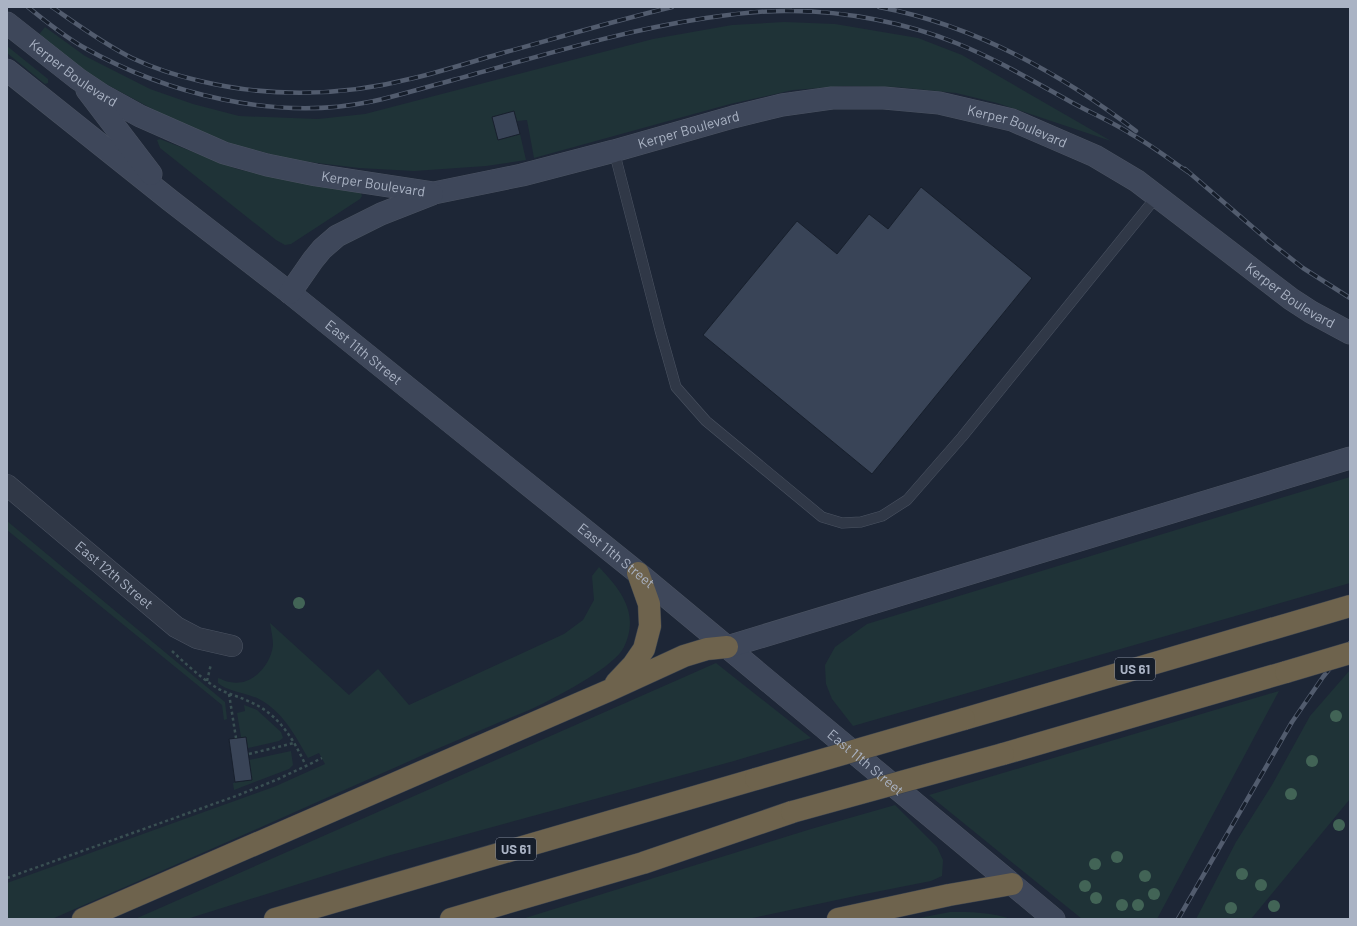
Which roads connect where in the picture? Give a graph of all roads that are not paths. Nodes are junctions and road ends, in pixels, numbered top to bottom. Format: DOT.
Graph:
graph roads {
  1 [pos="7,23"];
  2 [pos="7,70"];
  3 [pos="78,79"];
  4 [pos="614,151"];
  5 [pos="434,193"];
  6 [pos="1157,196"];
  7 [pos="171,201"];
  8 [pos="290,293"];
  9 [pos="1350,333"];
  10 [pos="1350,458"];
  11 [pos="7,485"];
  12 [pos="638,573"];
  13 [pos="1350,606"];
  14 [pos="232,646"];
  15 [pos="727,647"];
  16 [pos="1350,653"];
  17 [pos="610,690"];
  18 [pos="1012,884"];
  19 [pos="83,919"];
  20 [pos="275,919"];
  21 [pos="451,919"];
  22 [pos="838,919"];
  23 [pos="1054,919"];
  1 -- 3 [label="main road, Kerper Boulevard"];
  2 -- 7 [label="main road"];
  3 -- 5 [label="main road, Kerper Boulevard"];
  3 -- 7 [label="main road"];
  4 -- 5 [label="main road, Kerper Boulevard"];
  4 -- 6 [label="main road, Kerper Boulevard"];
  4 -- 6 [label="lane"];
  5 -- 8 [label="main road"];
  6 -- 9 [label="main road, Kerper Boulevard"];
  7 -- 8 [label="main road, East 11th Street"];
  8 -- 12 [label="main road, East 11th Street"];
  10 -- 15 [label="main road"];
  11 -- 14 [label="street, East 12th Street"];
  12 -- 15 [label="main road, East 11th Street"];
  12 -- 17 [label="highway"];
  13 -- 20 [label="highway, US 61, bridge"];
  15 -- 17 [label="highway"];
  15 -- 18 [label="main road, East 11th Street"];
  16 -- 21 [label="highway, bridge"];
  17 -- 19 [label="highway"];
  18 -- 22 [label="highway"];
  18 -- 23 [label="main road, East 11th Street"];
}
